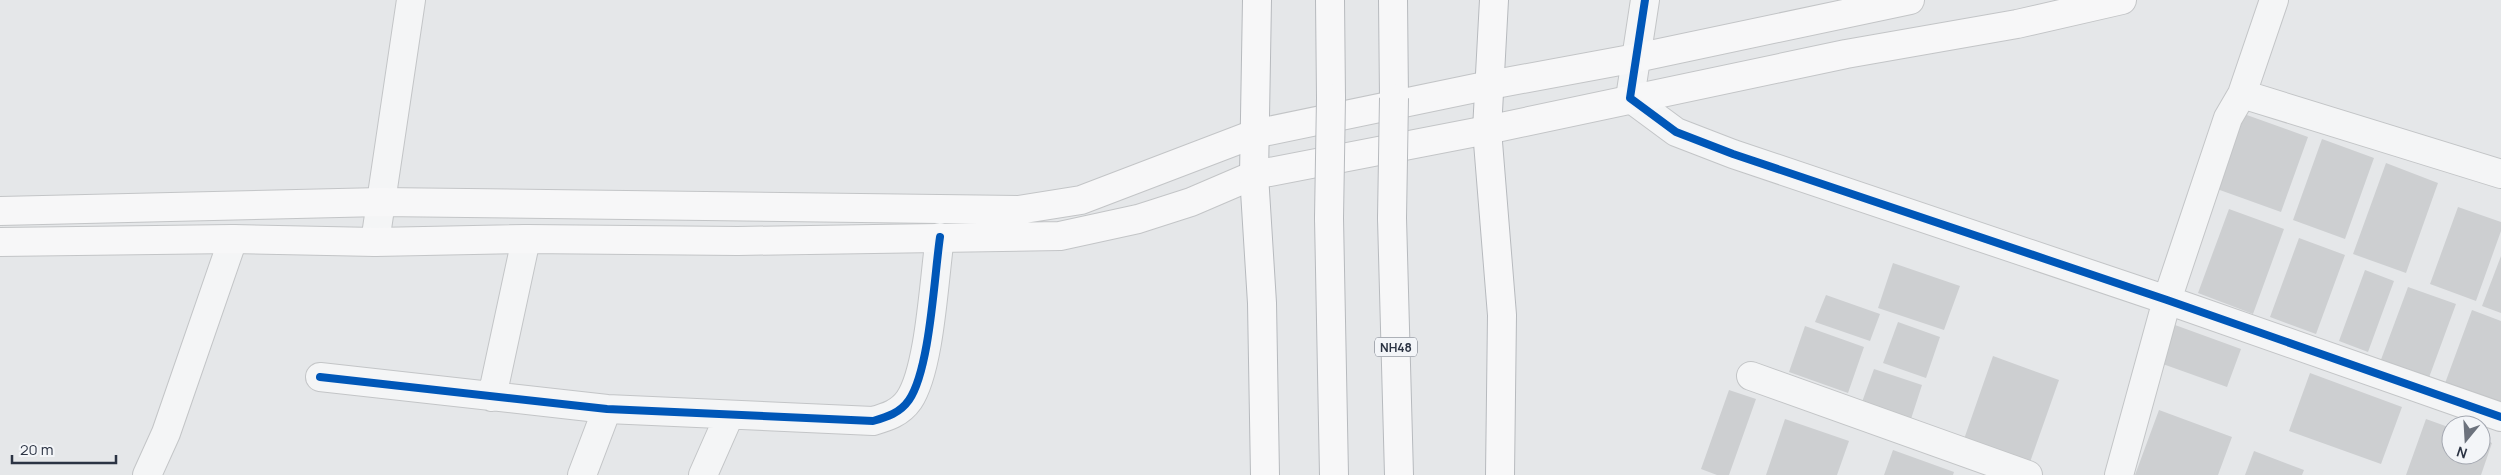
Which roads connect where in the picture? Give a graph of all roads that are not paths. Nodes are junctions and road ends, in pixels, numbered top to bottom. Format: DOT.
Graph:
graph roads {
  1 [pos="412,0"];
  2 [pos="1257,0"];
  3 [pos="1330,0"];
  4 [pos="1393,0"];
  5 [pos="1494,0"];
  6 [pos="1646,0"];
  7 [pos="1910,0"];
  8 [pos="2122,0"];
  9 [pos="2274,0"];
  10 [pos="2066,6"];
  11 [pos="1636,58"];
  12 [pos="1490,85"];
  13 [pos="2242,94"];
  14 [pos="1630,98"];
  15 [pos="1487,130"];
  16 [pos="1254,134"];
  17 [pos="2501,174"];
  18 [pos="1254,175"];
  19 [pos="380,202"];
  20 [pos="1018,210"];
  21 [pos="0,211"];
  22 [pos="940,237"];
  23 [pos="1018,237"];
  24 [pos="233,239"];
  25 [pos="526,239"];
  26 [pos="0,242"];
  27 [pos="375,242"];
  28 [pos="2167,300"];
  29 [pos="1751,376"];
  30 [pos="320,377"];
  31 [pos="492,397"];
  32 [pos="607,409"];
  33 [pos="729,416"];
  34 [pos="2501,418"];
  35 [pos="148,475"];
  36 [pos="582,475"];
  37 [pos="703,475"];
  38 [pos="1265,475"];
  39 [pos="1334,475"];
  40 [pos="1399,475"];
  41 [pos="1500,475"];
  42 [pos="2028,475"];
  43 [pos="2119,475"];
  1 -- 19 [label="street"];
  2 -- 16 [label="main road"];
  3 -- 39 [label="main road, bridge"];
  4 -- 40 [label="main road, NH48, bridge"];
  5 -- 12 [label="main road"];
  6 -- 11 [label="street"];
  7 -- 11 [label="main road"];
  8 -- 10 [label="main road"];
  9 -- 13 [label="street"];
  10 -- 14 [label="main road"];
  11 -- 12 [label="main road"];
  11 -- 14 [label="street"];
  12 -- 15 [label="main road"];
  12 -- 16 [label="main road"];
  13 -- 17 [label="street"];
  13 -- 28 [label="street"];
  14 -- 15 [label="main road"];
  14 -- 28 [label="street"];
  15 -- 18 [label="main road"];
  15 -- 41 [label="main road"];
  16 -- 18 [label="main road"];
  16 -- 20 [label="main road"];
  18 -- 23 [label="main road"];
  18 -- 38 [label="main road"];
  19 -- 20 [label="main road"];
  19 -- 21 [label="main road"];
  19 -- 27 [label="street"];
  20 -- 23 [label="main road"];
  22 -- 23 [label="main road"];
  22 -- 25 [label="main road"];
  22 -- 33 [label="street"];
  24 -- 26 [label="main road"];
  24 -- 27 [label="main road"];
  24 -- 35 [label="street"];
  25 -- 27 [label="main road"];
  25 -- 31 [label="street"];
  28 -- 34 [label="street"];
  28 -- 43 [label="street"];
  29 -- 42 [label="street"];
  30 -- 31 [label="street"];
  31 -- 32 [label="street"];
  32 -- 33 [label="street"];
  32 -- 36 [label="street"];
  33 -- 37 [label="street"];
}
